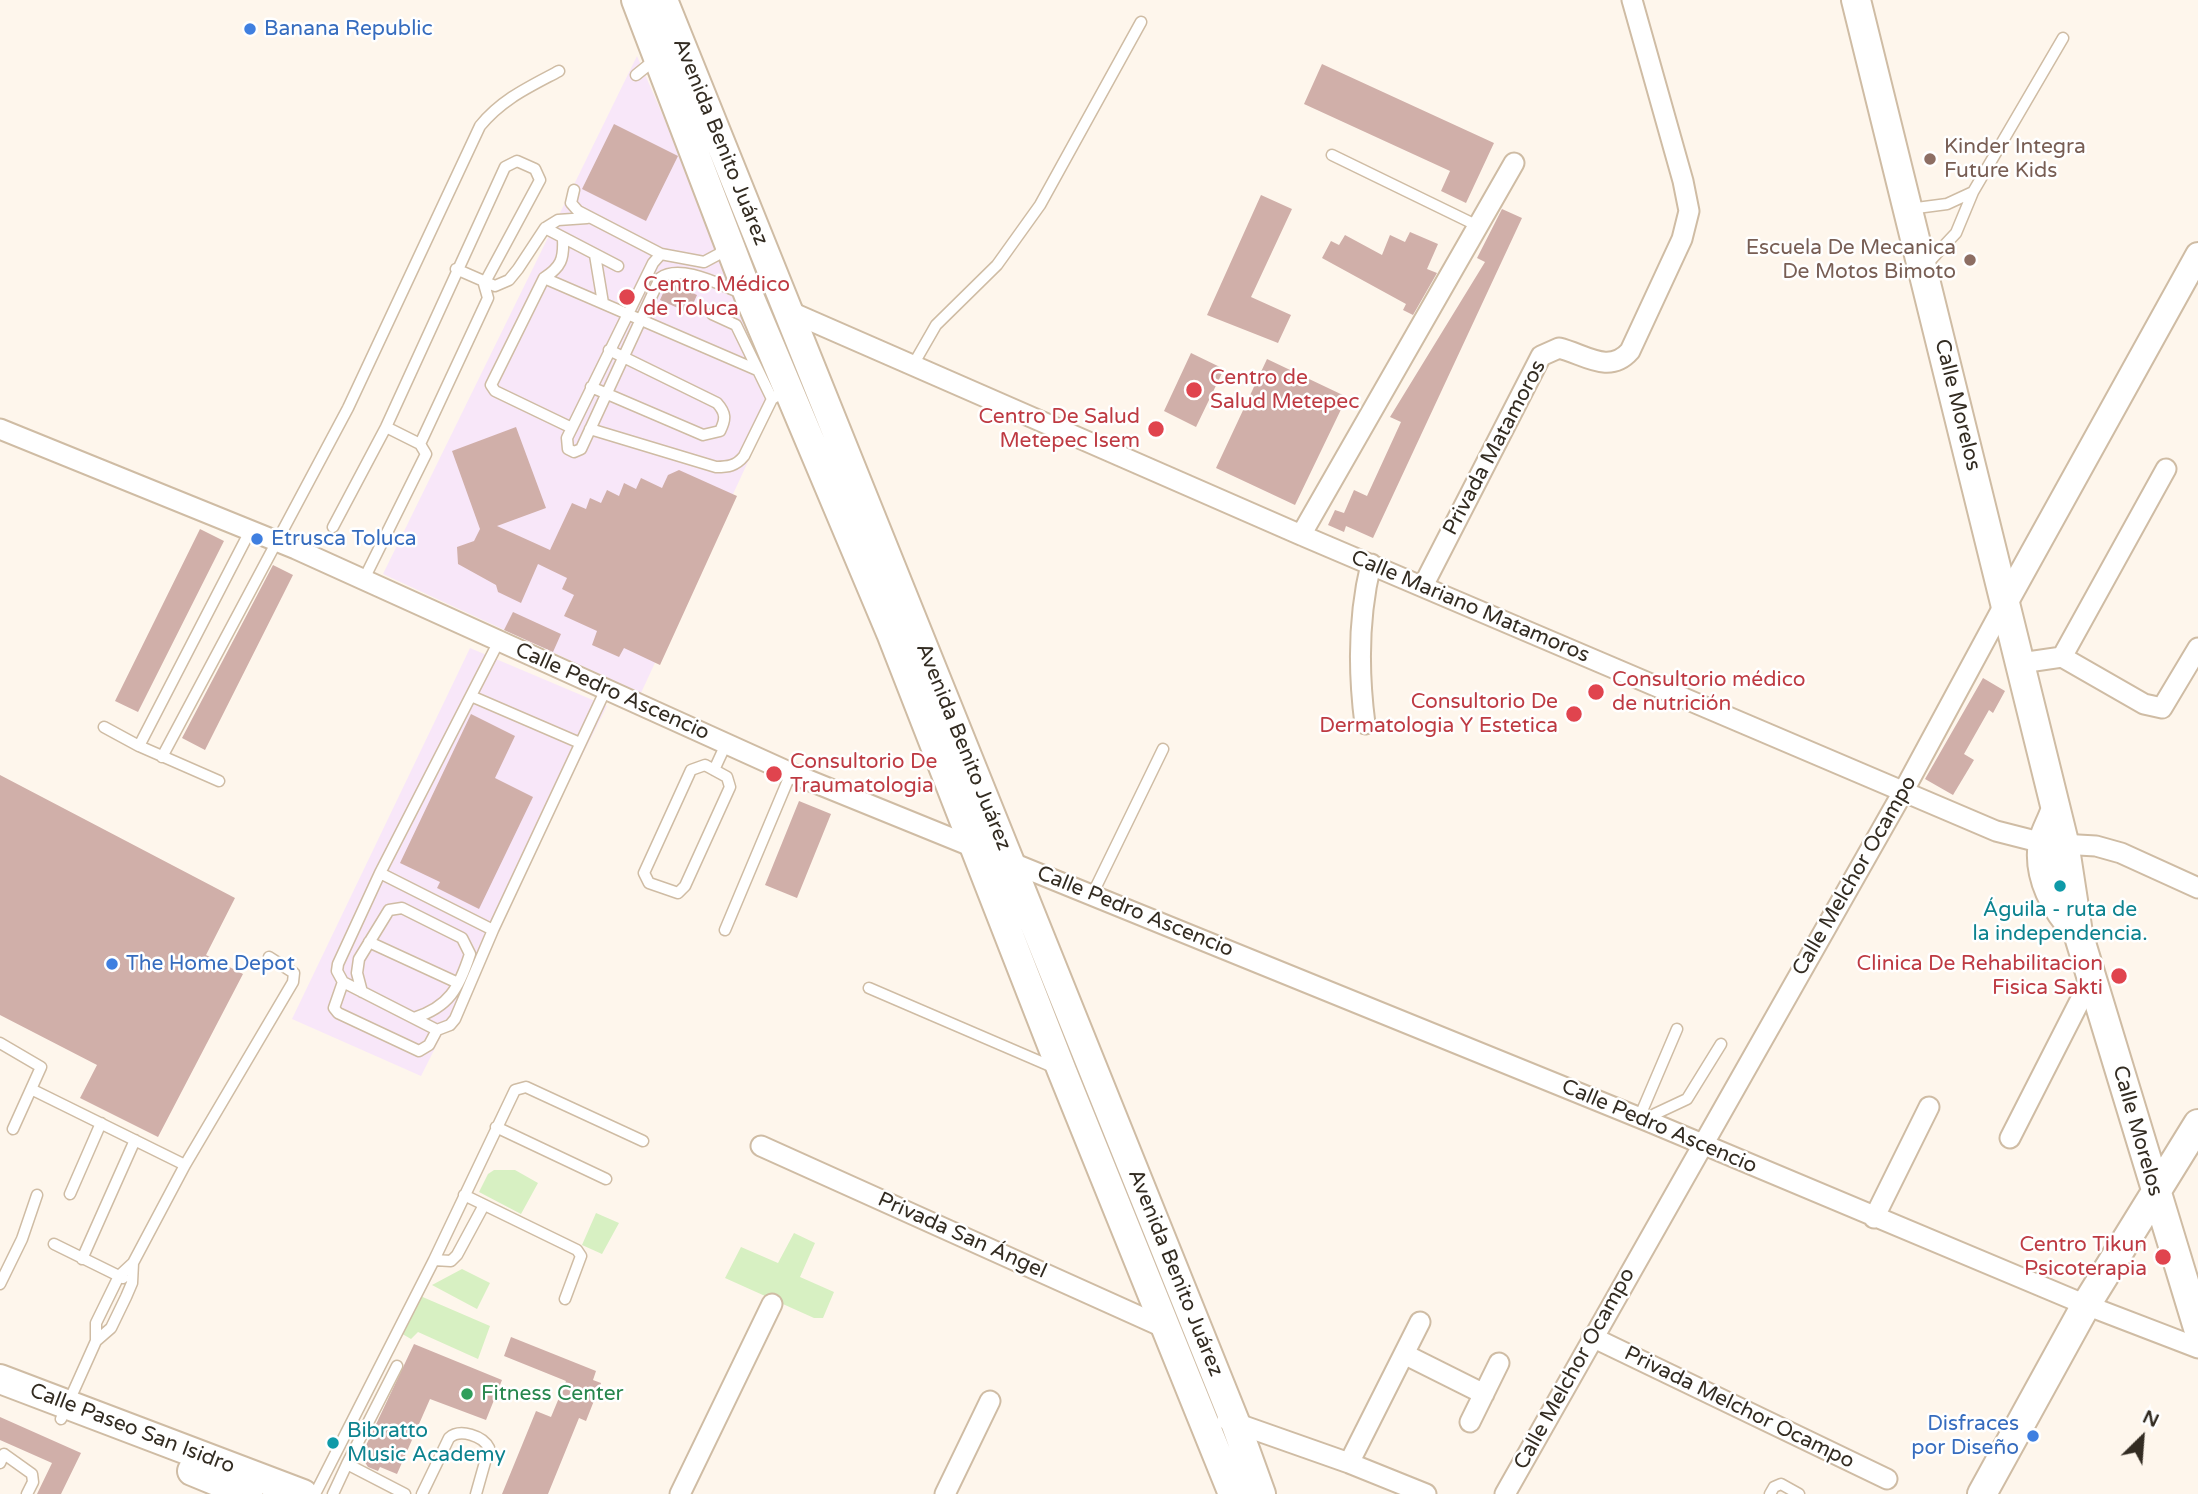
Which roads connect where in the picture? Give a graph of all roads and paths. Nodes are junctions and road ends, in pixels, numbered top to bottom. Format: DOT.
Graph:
graph roads {
  1 [pos="636,0"];
  2 [pos="663,0"];
  3 [pos="1632,0"];
  4 [pos="1856,0"];
  5 [pos="1141,22"];
  6 [pos="2063,38"];
  7 [pos="659,57"];
  8 [pos="559,71"];
  9 [pos="636,75"];
  10 [pos="1332,155"];
  11 [pos="1514,163"];
  12 [pos="574,190"];
  13 [pos="1973,192"];
  14 [pos="1909,209"];
  15 [pos="587,218"];
  16 [pos="1478,226"];
  17 [pos="545,228"];
  18 [pos="730,238"];
  19 [pos="563,239"];
  20 [pos="661,254"];
  21 [pos="595,255"];
  22 [pos="2198,255"];
  23 [pos="618,266"];
  24 [pos="1923,268"];
  25 [pos="456,269"];
  26 [pos="544,278"];
  27 [pos="484,284"];
  28 [pos="750,296"];
  29 [pos="603,303"];
  30 [pos="789,311"];
  31 [pos="626,312"];
  32 [pos="712,314"];
  33 [pos="640,320"];
  34 [pos="609,350"];
  35 [pos="624,356"];
  36 [pos="913,365"];
  37 [pos="757,370"];
  38 [pos="591,387"];
  39 [pos="780,393"];
  40 [pos="607,394"];
  41 [pos="386,427"];
  42 [pos="572,428"];
  43 [pos="0,429"];
  44 [pos="590,429"];
  45 [pos="420,444"];
  46 [pos="2166,469"];
  47 [pos="333,527"];
  48 [pos="250,530"];
  49 [pos="1301,535"];
  50 [pos="275,540"];
  51 [pos="1371,564"];
  52 [pos="364,579"];
  53 [pos="1423,586"];
  54 [pos="2004,605"];
  55 [pos="499,641"];
  56 [pos="2198,648"];
  57 [pos="2062,657"];
  58 [pos="2021,663"];
  59 [pos="606,689"];
  60 [pos="471,696"];
  61 [pos="1365,724"];
  62 [pos="104,727"];
  63 [pos="579,743"];
  64 [pos="726,744"];
  65 [pos="139,746"];
  66 [pos="1163,749"];
  67 [pos="162,757"];
  68 [pos="714,770"];
  69 [pos="791,773"];
  70 [pos="219,781"];
  71 [pos="1903,792"];
  72 [pos="2053,842"];
  73 [pos="976,848"];
  74 [pos="1008,860"];
  75 [pos="380,873"];
  76 [pos="2198,888"];
  77 [pos="1092,895"];
  78 [pos="493,930"];
  79 [pos="725,930"];
  80 [pos="369,942"];
  81 [pos="269,957"];
  82 [pos="2092,976"];
  83 [pos="343,982"];
  84 [pos="458,983"];
  85 [pos="869,988"];
  86 [pos="362,992"];
  87 [pos="414,1018"];
  88 [pos="1677,1028"];
  89 [pos="437,1030"];
  90 [pos="1721,1044"];
  91 [pos="1,1045"];
  92 [pos="1062,1071"];
  93 [pos="33,1090"];
  94 [pos="1928,1107"];
  95 [pos="1645,1120"];
  96 [pos="101,1123"];
  97 [pos="2198,1124"];
  98 [pos="496,1127"];
  99 [pos="13,1129"];
  100 [pos="2010,1138"];
  101 [pos="135,1140"];
  102 [pos="643,1141"];
  103 [pos="1702,1144"];
  104 [pos="761,1146"];
  105 [pos="185,1165"];
  106 [pos="606,1179"];
  107 [pos="37,1195"];
  108 [pos="70,1195"];
  109 [pos="464,1195"];
  110 [pos="2155,1196"];
  111 [pos="484,1205"];
  112 [pos="1874,1217"];
  113 [pos="54,1244"];
  114 [pos="82,1259"];
  115 [pos="434,1260"];
  116 [pos="133,1263"];
  117 [pos="119,1276"];
  118 [pos="132,1283"];
  119 [pos="0,1284"];
  120 [pos="565,1299"];
  121 [pos="772,1304"];
  122 [pos="2086,1305"];
  123 [pos="1420,1322"];
  124 [pos="1163,1327"];
  125 [pos="2198,1328"];
  126 [pos="1592,1337"];
  127 [pos="96,1341"];
  128 [pos="2198,1348"];
  129 [pos="1404,1354"];
  130 [pos="1499,1363"];
  131 [pos="397,1366"];
  132 [pos="1,1387"];
  133 [pos="1484,1394"];
  134 [pos="990,1401"];
  135 [pos="64,1411"];
  136 [pos="1201,1412"];
  137 [pos="1235,1422"];
  138 [pos="1471,1422"];
  139 [pos="2,1456"];
  140 [pos="1349,1463"];
  141 [pos="347,1464"];
  142 [pos="1887,1479"];
  143 [pos="27,1494"];
  144 [pos="248,1494"];
  145 [pos="303,1494"];
  146 [pos="315,1494"];
  147 [pos="333,1494"];
  148 [pos="405,1494"];
  149 [pos="422,1494"];
  150 [pos="476,1494"];
  151 [pos="680,1494"];
  152 [pos="945,1494"];
  153 [pos="1233,1494"];
  154 [pos="1261,1494"];
  155 [pos="1426,1494"];
  156 [pos="1505,1494"];
  157 [pos="1770,1494"];
  158 [pos="1800,1494"];
  159 [pos="1982,1494"];
  1 -- 7 [label="main road, Avenida Benito Juárez"];
  2 -- 30 [label="main road, Avenida Benito Juárez"];
  3 -- 53 [label="street, Privada Matamoros"];
  4 -- 14 [label="main road, Calle Morelos"];
  5 -- 36 [label="lane"];
  6 -- 13 [label="lane"];
  7 -- 9 [label="lane"];
  7 -- 18 [label="main road, Avenida Benito Juárez"];
  8 -- 50 [label="lane"];
  10 -- 16 [label="lane"];
  11 -- 16 [label="street"];
  12 -- 15 [label="lane"];
  13 -- 14 [label="lane"];
  13 -- 24 [label="lane"];
  14 -- 24 [label="main road, Calle Morelos"];
  15 -- 17 [label="lane"];
  15 -- 20 [label="lane"];
  16 -- 49 [label="street"];
  17 -- 19 [label="lane"];
  17 -- 27 [label="lane"];
  18 -- 20 [label="lane"];
  18 -- 28 [label="main road, Avenida Benito Juárez"];
  19 -- 21 [label="lane"];
  19 -- 26 [label="lane"];
  20 -- 31 [label="lane"];
  21 -- 23 [label="lane"];
  21 -- 29 [label="lane"];
  22 -- 54 [label="street, Calle Melchor Ocampo"];
  24 -- 54 [label="main road, Calle Morelos"];
  25 -- 27 [label="lane"];
  25 -- 27 [label="lane"];
  25 -- 41 [label="lane"];
  26 -- 29 [label="lane"];
  26 -- 42 [label="lane"];
  27 -- 45 [label="lane"];
  28 -- 30 [label="street, Calle Mariano Matamoros"];
  28 -- 33 [label="lane"];
  28 -- 39 [label="main road, Avenida Benito Juárez"];
  29 -- 31 [label="lane"];
  30 -- 36 [label="street, Calle Mariano Matamoros"];
  30 -- 74 [label="main road, Avenida Benito Juárez"];
  31 -- 33 [label="lane"];
  31 -- 34 [label="lane"];
  32 -- 37 [label="lane"];
  33 -- 35 [label="lane"];
  33 -- 37 [label="lane"];
  34 -- 35 [label="lane"];
  34 -- 38 [label="lane"];
  35 -- 40 [label="lane"];
  35 -- 40 [label="lane"];
  36 -- 49 [label="street, Calle Mariano Matamoros"];
  37 -- 39 [label="lane"];
  38 -- 40 [label="lane"];
  38 -- 42 [label="lane"];
  39 -- 44 [label="lane"];
  39 -- 73 [label="main road, Avenida Benito Juárez"];
  40 -- 44 [label="lane"];
  41 -- 45 [label="lane"];
  41 -- 47 [label="lane"];
  42 -- 44 [label="lane"];
  43 -- 48 [label="street, Calle Pedro Ascencio"];
  45 -- 52 [label="lane"];
  46 -- 57 [label="street"];
  48 -- 50 [label="street, Calle Pedro Ascencio"];
  48 -- 65 [label="lane"];
  49 -- 51 [label="street, Calle Mariano Matamoros"];
  50 -- 52 [label="street, Calle Pedro Ascencio"];
  50 -- 67 [label="lane"];
  51 -- 53 [label="street, Calle Mariano Matamoros"];
  51 -- 61 [label="street"];
  52 -- 55 [label="street, Calle Pedro Ascencio"];
  53 -- 71 [label="street, Calle Mariano Matamoros"];
  54 -- 58 [label="main road, Calle Morelos"];
  54 -- 71 [label="street, Calle Melchor Ocampo"];
  55 -- 59 [label="street, Calle Pedro Ascencio"];
  55 -- 60 [label="lane"];
  56 -- 57 [label="street"];
  57 -- 58 [label="street"];
  58 -- 72 [label="main road, Calle Morelos"];
  59 -- 63 [label="lane"];
  59 -- 64 [label="street, Calle Pedro Ascencio"];
  60 -- 63 [label="lane"];
  60 -- 75 [label="lane"];
  62 -- 65 [label="lane"];
  63 -- 78 [label="lane"];
  64 -- 68 [label="lane"];
  64 -- 69 [label="street, Calle Pedro Ascencio"];
  65 -- 67 [label="lane"];
  66 -- 77 [label="lane"];
  67 -- 70 [label="lane"];
  68 -- 68 [label="lane"];
  69 -- 73 [label="street, Calle Pedro Ascencio"];
  69 -- 79 [label="lane"];
  71 -- 72 [label="street, Calle Mariano Matamoros"];
  71 -- 103 [label="street, Calle Melchor Ocampo"];
  72 -- 76 [label="street, Calle Mariano Matamoros"];
  72 -- 82 [label="main road, Calle Morelos"];
  73 -- 74 [label="street, Calle Pedro Ascencio"];
  73 -- 92 [label="main road, Avenida Benito Juárez"];
  74 -- 77 [label="street, Calle Pedro Ascencio"];
  74 -- 137 [label="main road, Avenida Benito Juárez"];
  75 -- 78 [label="lane"];
  75 -- 83 [label="lane"];
  77 -- 95 [label="street, Calle Pedro Ascencio"];
  78 -- 89 [label="lane"];
  80 -- 84 [label="lane"];
  80 -- 84 [label="lane"];
  80 -- 86 [label="lane"];
  81 -- 105 [label="lane"];
  82 -- 100 [label="street"];
  82 -- 110 [label="main road, Calle Morelos"];
  83 -- 86 [label="lane"];
  83 -- 89 [label="lane"];
  84 -- 87 [label="lane"];
  85 -- 92 [label="lane"];
  86 -- 87 [label="lane"];
  87 -- 89 [label="lane"];
  88 -- 95 [label="lane"];
  90 -- 95 [label="lane"];
  91 -- 93 [label="lane"];
  92 -- 124 [label="main road, Avenida Benito Juárez"];
  93 -- 96 [label="lane"];
  93 -- 99 [label="lane"];
  94 -- 112 [label="street"];
  95 -- 103 [label="street, Calle Pedro Ascencio"];
  96 -- 101 [label="lane"];
  96 -- 108 [label="lane"];
  97 -- 110 [label="main road"];
  98 -- 102 [label="lane"];
  98 -- 106 [label="lane"];
  98 -- 109 [label="lane"];
  101 -- 105 [label="lane"];
  101 -- 114 [label="lane"];
  103 -- 112 [label="street, Calle Pedro Ascencio"];
  103 -- 126 [label="street, Calle Melchor Ocampo"];
  104 -- 124 [label="street, Privada San Ángel"];
  105 -- 116 [label="lane"];
  107 -- 119 [label="lane"];
  109 -- 111 [label="lane"];
  109 -- 115 [label="lane"];
  110 -- 122 [label="main road"];
  110 -- 125 [label="main road, Calle Morelos"];
  111 -- 115 [label="lane"];
  111 -- 120 [label="lane"];
  112 -- 122 [label="street, Calle Pedro Ascencio"];
  113 -- 114 [label="lane"];
  114 -- 117 [label="lane"];
  115 -- 146 [label="lane"];
  116 -- 117 [label="lane"];
  116 -- 118 [label="lane"];
  117 -- 118 [label="lane"];
  117 -- 127 [label="lane"];
  118 -- 127 [label="lane"];
  121 -- 151 [label="street"];
  122 -- 128 [label="street, Calle Pedro Ascencio"];
  122 -- 159 [label="main road"];
  123 -- 129 [label="street"];
  124 -- 136 [label="main road, Avenida Benito Juárez"];
  126 -- 142 [label="street, Privada Melchor Ocampo"];
  126 -- 156 [label="street, Calle Melchor Ocampo"];
  127 -- 135 [label="lane"];
  129 -- 133 [label="street"];
  129 -- 140 [label="street"];
  130 -- 133 [label="street"];
  131 -- 141 [label="lane"];
  132 -- 135 [label="main road, Calle Paseo San Isidro"];
  133 -- 138 [label="street"];
  134 -- 152 [label="street"];
  135 -- 144 [label="main road, Calle Paseo San Isidro"];
  135 -- 145 [label="main road, Calle Paseo San Isidro"];
  136 -- 137 [label="street"];
  136 -- 153 [label="main road, Avenida Benito Juárez"];
  137 -- 140 [label="street"];
  137 -- 154 [label="main road, Avenida Benito Juárez"];
  139 -- 143 [label="lane"];
  140 -- 155 [label="street"];
  141 -- 147 [label="lane"];
  141 -- 148 [label="lane"];
  149 -- 150 [label="lane"];
  157 -- 158 [label="lane"];
}
